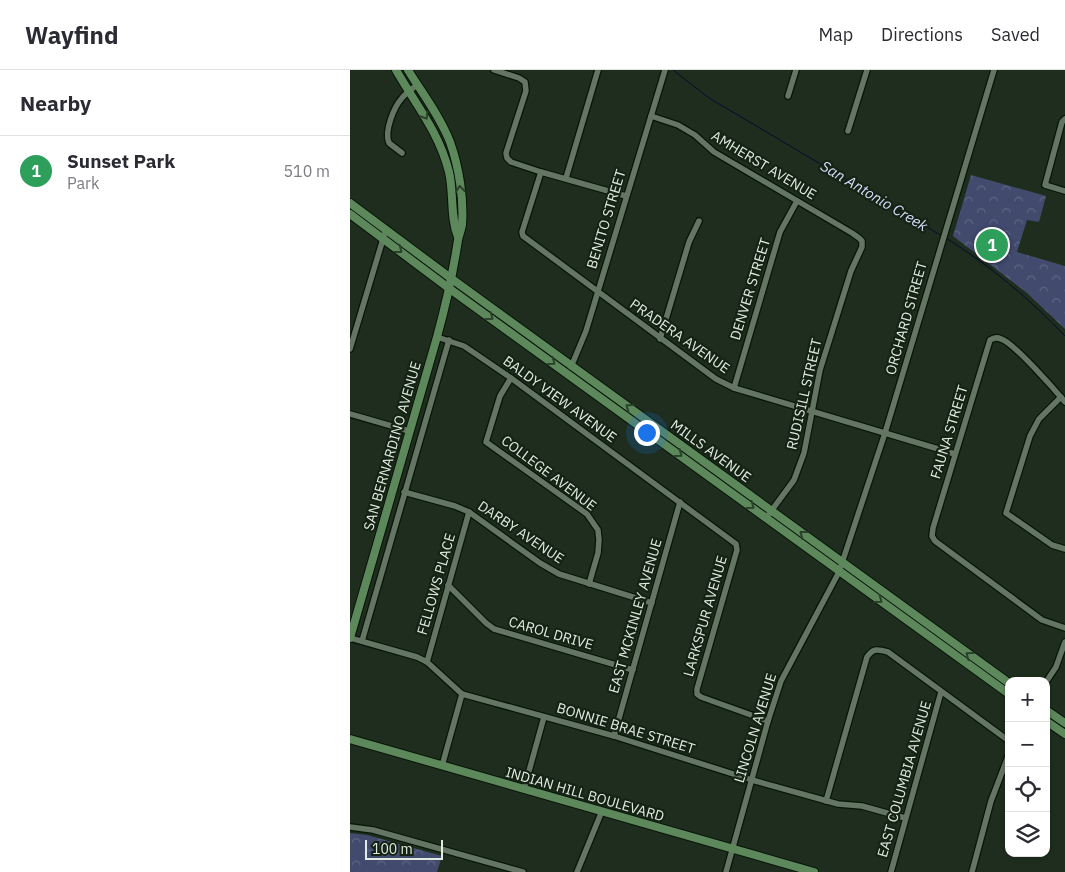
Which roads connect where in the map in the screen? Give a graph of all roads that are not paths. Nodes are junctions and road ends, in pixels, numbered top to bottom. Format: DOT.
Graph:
graph roads {
  1 [pos="396,70"];
  2 [pos="408,70"];
  3 [pos="494,70"];
  4 [pos="598,70"];
  5 [pos="665,70"];
  6 [pos="796,70"];
  7 [pos="867,70"];
  8 [pos="994,70"];
  9 [pos="417,85"];
  10 [pos="410,91"];
  11 [pos="788,96"];
  12 [pos="651,116"];
  13 [pos="1065,119"];
  14 [pos="848,131"];
  15 [pos="402,153"];
  16 [pos="541,172"];
  17 [pos="566,178"];
  18 [pos="1065,191"];
  19 [pos="626,196"];
  20 [pos="797,200"];
  21 [pos="350,203"];
  22 [pos="350,214"];
  23 [pos="699,221"];
  24 [pos="386,229"];
  25 [pos="458,237"];
  26 [pos="382,238"];
  27 [pos="862,242"];
  28 [pos="452,279"];
  29 [pos="450,289"];
  30 [pos="597,292"];
  31 [pos="437,337"];
  32 [pos="660,338"];
  33 [pos="449,340"];
  34 [pos="350,349"];
  35 [pos="572,365"];
  36 [pos="568,374"];
  37 [pos="511,378"];
  38 [pos="734,388"];
  39 [pos="1063,400"];
  40 [pos="812,412"];
  41 [pos="350,414"];
  42 [pos="409,431"];
  43 [pos="885,433"];
  44 [pos="955,454"];
  45 [pos="404,492"];
  46 [pos="680,502"];
  47 [pos="469,512"];
  48 [pos="769,514"];
  49 [pos="736,544"];
  50 [pos="1065,549"];
  51 [pos="842,563"];
  52 [pos="839,572"];
  53 [pos="589,584"];
  54 [pos="448,585"];
  55 [pos="652,602"];
  56 [pos="1065,628"];
  57 [pos="350,638"];
  58 [pos="362,642"];
  59 [pos="1065,642"];
  60 [pos="427,662"];
  61 [pos="633,670"];
  62 [pos="1049,677"];
  63 [pos="1005,680"];
  64 [pos="1005,691"];
  65 [pos="941,692"];
  66 [pos="462,694"];
  67 [pos="1050,713"];
  68 [pos="544,717"];
  69 [pos="768,721"];
  70 [pos="1047,722"];
  71 [pos="1065,723"];
  72 [pos="1065,734"];
  73 [pos="614,736"];
  74 [pos="1005,738"];
  75 [pos="350,739"];
  76 [pos="1005,765"];
  77 [pos="442,766"];
  78 [pos="752,780"];
  79 [pos="524,789"];
  80 [pos="826,801"];
  81 [pos="602,811"];
  82 [pos="905,818"];
  83 [pos="350,827"];
  84 [pos="733,849"];
  85 [pos="506,870"];
  86 [pos="523,872"];
  87 [pos="577,872"];
  88 [pos="726,872"];
  89 [pos="814,872"];
  90 [pos="891,872"];
  91 [pos="972,872"];
  1 -- 10 [label="main road"];
  2 -- 9 [label="main road, SAN BERNARDINO AVENUE"];
  3 -- 16 [label="street"];
  4 -- 17 [label="street"];
  5 -- 12 [label="street, BENITO STREET"];
  6 -- 11 [label="street"];
  7 -- 14 [label="street"];
  8 -- 43 [label="street, ORCHARD STREET"];
  9 -- 10 [label="street"];
  25 -- 9 [label="main road, SAN BERNARDINO AVENUE, one-way"];
  10 -- 15 [label="street"];
  10 -- 25 [label="main road, one-way"];
  12 -- 19 [label="street, BENITO STREET"];
  12 -- 20 [label="street, AMHERST AVENUE"];
  13 -- 18 [label="street"];
  16 -- 17 [label="street"];
  16 -- 30 [label="street, PRADERA AVENUE"];
  17 -- 19 [label="street"];
  19 -- 30 [label="street, BENITO STREET"];
  20 -- 27 [label="street, AMHERST AVENUE"];
  20 -- 38 [label="street, DENVER STREET"];
  21 -- 24 [label="main road, MILLS AVENUE"];
  22 -- 26 [label="main road, MILLS AVENUE"];
  23 -- 32 [label="street"];
  24 -- 26 [label="street"];
  24 -- 28 [label="main road, MILLS AVENUE"];
  25 -- 28 [label="main road, SAN BERNARDINO AVENUE"];
  26 -- 29 [label="main road, MILLS AVENUE, one-way"];
  26 -- 34 [label="street"];
  27 -- 40 [label="street, RUDISILL STREET"];
  28 -- 29 [label="main road, SAN BERNARDINO AVENUE"];
  28 -- 35 [label="main road, MILLS AVENUE"];
  29 -- 31 [label="main road, SAN BERNARDINO AVENUE"];
  29 -- 36 [label="main road, MILLS AVENUE, one-way"];
  30 -- 32 [label="street, PRADERA AVENUE"];
  30 -- 35 [label="street, BENITO STREET"];
  31 -- 33 [label="street, BALDY VIEW AVENUE"];
  31 -- 42 [label="main road, SAN BERNARDINO AVENUE"];
  32 -- 38 [label="street, PRADERA AVENUE"];
  33 -- 37 [label="street, BALDY VIEW AVENUE"];
  33 -- 45 [label="street"];
  35 -- 36 [label="street, BENITO STREET"];
  48 -- 35 [label="main road, MILLS AVENUE, one-way"];
  36 -- 48 [label="main road, MILLS AVENUE, one-way"];
  37 -- 46 [label="street, BALDY VIEW AVENUE"];
  37 -- 53 [label="street, COLLEGE AVENUE"];
  38 -- 40 [label="street, PRADERA AVENUE"];
  39 -- 44 [label="street, FAUNA STREET"];
  39 -- 50 [label="street"];
  40 -- 43 [label="street, PRADERA AVENUE"];
  40 -- 48 [label="street, RUDISILL STREET"];
  41 -- 42 [label="street"];
  42 -- 57 [label="main road, SAN BERNARDINO AVENUE"];
  43 -- 44 [label="street, PRADERA AVENUE"];
  43 -- 51 [label="street, ORCHARD STREET"];
  44 -- 56 [label="street, FAUNA STREET"];
  45 -- 47 [label="street, DARBY AVENUE"];
  45 -- 58 [label="street"];
  46 -- 49 [label="street, BALDY VIEW AVENUE"];
  46 -- 55 [label="street, EAST MCKINLEY AVENUE"];
  47 -- 53 [label="street, DARBY AVENUE"];
  47 -- 54 [label="street, FELLOWS PLACE"];
  51 -- 48 [label="main road, MILLS AVENUE, one-way"];
  48 -- 52 [label="main road, MILLS AVENUE"];
  49 -- 69 [label="street, LARKSPUR AVENUE"];
  51 -- 52 [label="street, ORCHARD STREET"];
  63 -- 51 [label="main road, MILLS AVENUE, one-way"];
  52 -- 64 [label="main road, MILLS AVENUE, one-way"];
  52 -- 69 [label="street, LINCOLN AVENUE"];
  53 -- 55 [label="street, DARBY AVENUE"];
  54 -- 60 [label="street, FELLOWS PLACE"];
  54 -- 61 [label="street, CAROL DRIVE"];
  55 -- 61 [label="street, EAST MCKINLEY AVENUE"];
  57 -- 58 [label="street, BONNIE BRAE STREET"];
  58 -- 60 [label="street, BONNIE BRAE STREET"];
  59 -- 62 [label="street"];
  60 -- 66 [label="street, BONNIE BRAE STREET"];
  61 -- 73 [label="street, EAST MCKINLEY AVENUE"];
  65 -- 74 [label="street"];
  65 -- 80 [label="street"];
  65 -- 82 [label="street, EAST COLUMBIA AVENUE"];
  66 -- 68 [label="street, BONNIE BRAE STREET"];
  66 -- 77 [label="street"];
  67 -- 71 [label="main road"];
  68 -- 73 [label="street, BONNIE BRAE STREET"];
  68 -- 79 [label="street"];
  69 -- 78 [label="street, LINCOLN AVENUE"];
  70 -- 72 [label="main road"];
  73 -- 78 [label="street, BONNIE BRAE STREET"];
  75 -- 77 [label="main road, INDIAN HILL BOULEVARD"];
  76 -- 91 [label="street"];
  77 -- 79 [label="main road, INDIAN HILL BOULEVARD"];
  78 -- 80 [label="street, BONNIE BRAE STREET"];
  78 -- 84 [label="street, LINCOLN AVENUE"];
  79 -- 81 [label="main road, INDIAN HILL BOULEVARD"];
  80 -- 82 [label="street, BONNIE BRAE STREET"];
  81 -- 84 [label="main road, INDIAN HILL BOULEVARD"];
  81 -- 87 [label="street"];
  82 -- 90 [label="street, EAST COLUMBIA AVENUE"];
  83 -- 85 [label="street"];
  84 -- 88 [label="street, LINCOLN AVENUE"];
  84 -- 89 [label="main road, INDIAN HILL BOULEVARD"];
  85 -- 86 [label="street"];
}
